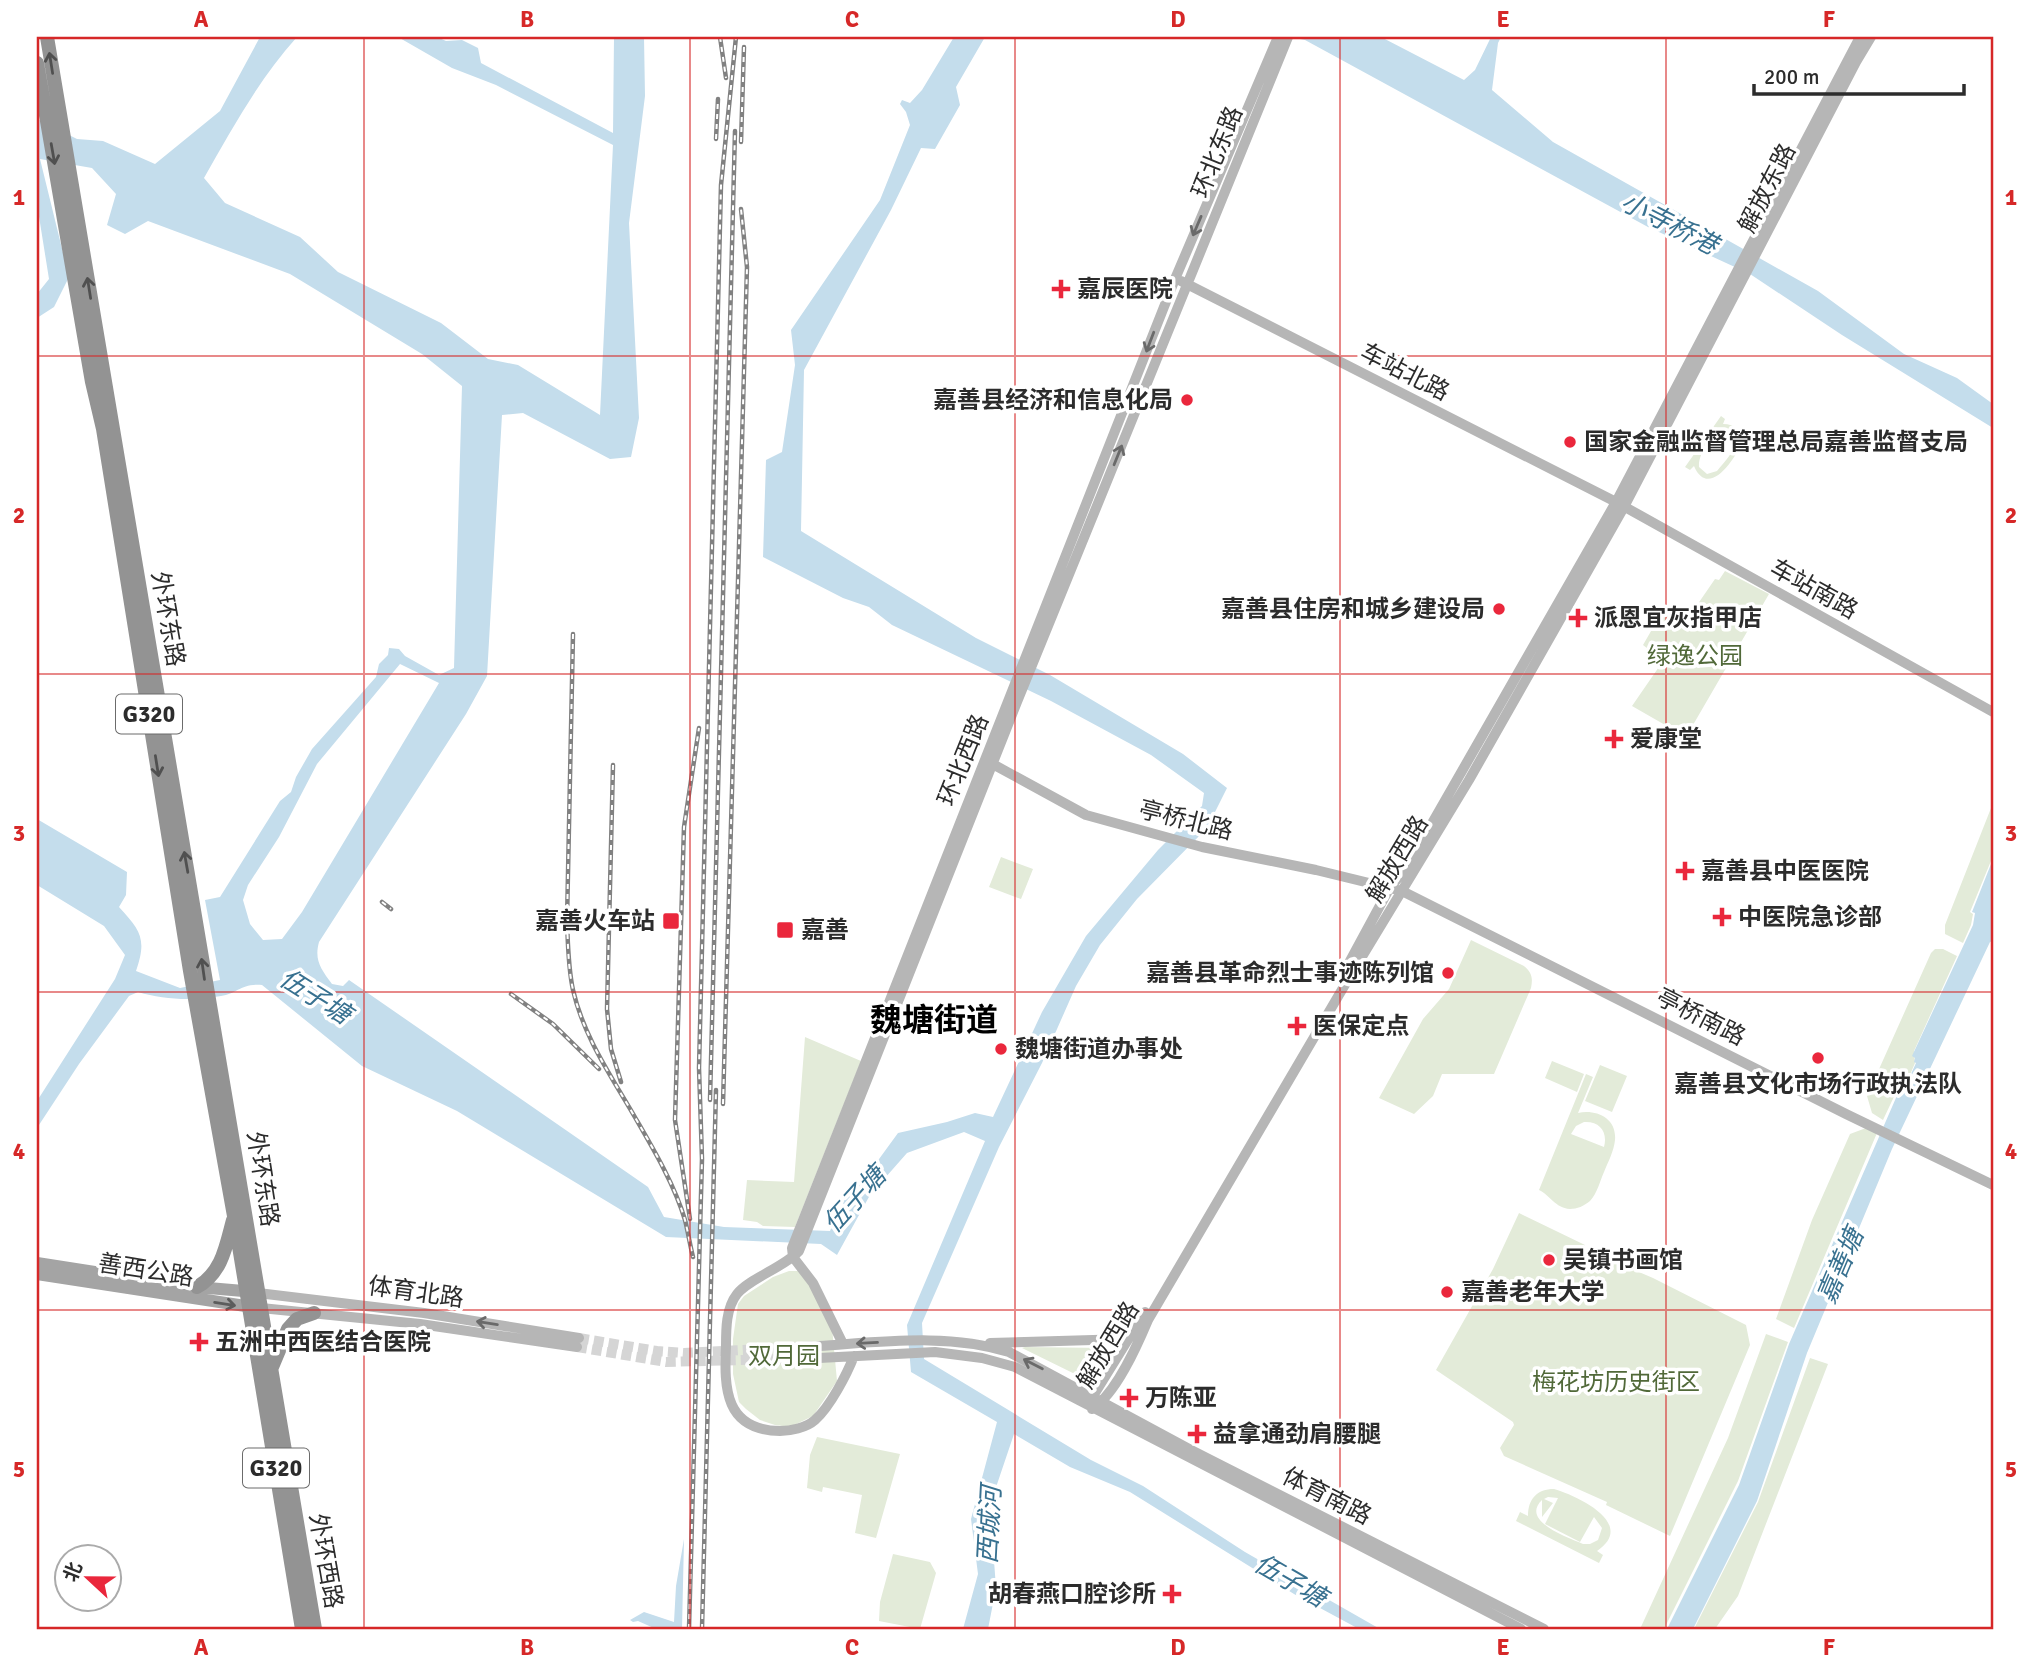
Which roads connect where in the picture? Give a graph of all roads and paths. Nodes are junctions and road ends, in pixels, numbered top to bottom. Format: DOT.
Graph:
graph roads {
  1 [pos="47,37"];
  2 [pos="1278,37"];
  3 [pos="1288,37"];
  4 [pos="1860,37"];
  5 [pos="1871,37"];
  6 [pos="1276,53"];
  7 [pos="37,63"];
  8 [pos="1756,246"];
  9 [pos="1175,279"];
  10 [pos="1187,284"];
  11 [pos="98,380"];
  12 [pos="1620,505"];
  13 [pos="1033,653"];
  14 [pos="1993,712"];
  15 [pos="989,762"];
  16 [pos="1389,889"];
  17 [pos="1402,891"];
  18 [pos="203,1007"];
  19 [pos="1993,1185"];
  20 [pos="234,1216"];
  21 [pos="795,1252"];
  22 [pos="37,1263"];
  23 [pos="37,1274"];
  24 [pos="197,1287"];
  25 [pos="253,1292"];
  26 [pos="255,1307"];
  27 [pos="314,1312"];
  28 [pos="1127,1339"];
  29 [pos="843,1344"];
  30 [pos="974,1344"];
  31 [pos="854,1356"];
  32 [pos="271,1368"];
  33 [pos="1093,1396"];
  34 [pos="1104,1402"];
  35 [pos="1092,1409"];
  36 [pos="302,1629"];
  37 [pos="315,1629"];
  38 [pos="1521,1629"];
  39 [pos="1544,1629"];
  11 -- 1 [label="highway, 外环东路 / G320, one-way"];
  2 -- 6 [label="main road, 环北东路"];
  3 -- 6 [label="main road, 环北东路"];
  4 -- 8 [label="main road, 解放东路"];
  5 -- 8 [label="main road, 解放东路"];
  6 -- 9 [label="main road, 环北东路, one-way"];
  6 -- 10 [label="main road, 环北东路"];
  7 -- 11 [label="highway, 外环东路 / G320, one-way"];
  8 -- 12 [label="main road, 解放东路"];
  9 -- 10 [label="main road, 车站北路"];
  9 -- 13 [label="main road, 环北西路, one-way"];
  10 -- 12 [label="main road, 车站北路"];
  13 -- 10 [label="main road, 环北西路, one-way"];
  18 -- 11 [label="highway, 外环东路 / G320, one-way"];
  11 -- 18 [label="highway, 外环东路 / G320, one-way"];
  12 -- 14 [label="main road, 车站南路"];
  12 -- 16 [label="main road, 解放西路"];
  12 -- 17 [label="main road, 解放西路"];
  13 -- 15 [label="main road, 环北西路"];
  15 -- 16 [label="main road, 亭桥北路"];
  15 -- 21 [label="main road, 环北西路"];
  16 -- 17 [label="main road, 亭桥南路"];
  16 -- 28 [label="main road, 解放西路"];
  17 -- 19 [label="main road, 亭桥南路"];
  17 -- 34 [label="main road, 解放西路"];
  18 -- 20 [label="highway, 外环东路"];
  18 -- 25 [label="highway, 外环东路 / G320"];
  20 -- 24 [label="highway"];
  20 -- 25 [label="highway, 外环东路"];
  21 -- 29 [label="main road"];
  21 -- 31 [label="main road"];
  22 -- 24 [label="main road, 善西公路"];
  23 -- 26 [label="main road, 善西公路, one-way"];
  24 -- 25 [label="main road, 善西公路"];
  25 -- 26 [label="highway, 外环西路 / G320"];
  27 -- 25 [label="main road, 体育北路, one-way"];
  26 -- 27 [label="main road, 体育北路"];
  26 -- 32 [label="highway, 外环西路 / G320"];
  26 -- 36 [label="highway, 外环西路 / G320"];
  27 -- 32 [label="highway"];
  28 -- 30 [label="main road"];
  28 -- 33 [label="main road, 解放西路"];
  30 -- 29 [label="main road, one-way"];
  29 -- 31 [label="main road"];
  33 -- 30 [label="main road, one-way"];
  31 -- 35 [label="main road"];
  32 -- 37 [label="highway, 外环西路 / G320"];
  33 -- 34 [label="main road, 体育南路"];
  33 -- 35 [label="main road, 解放西路"];
  34 -- 35 [label="main road, 解放西路"];
  34 -- 39 [label="main road, 体育南路"];
  35 -- 38 [label="main road, 体育南路"];
}
